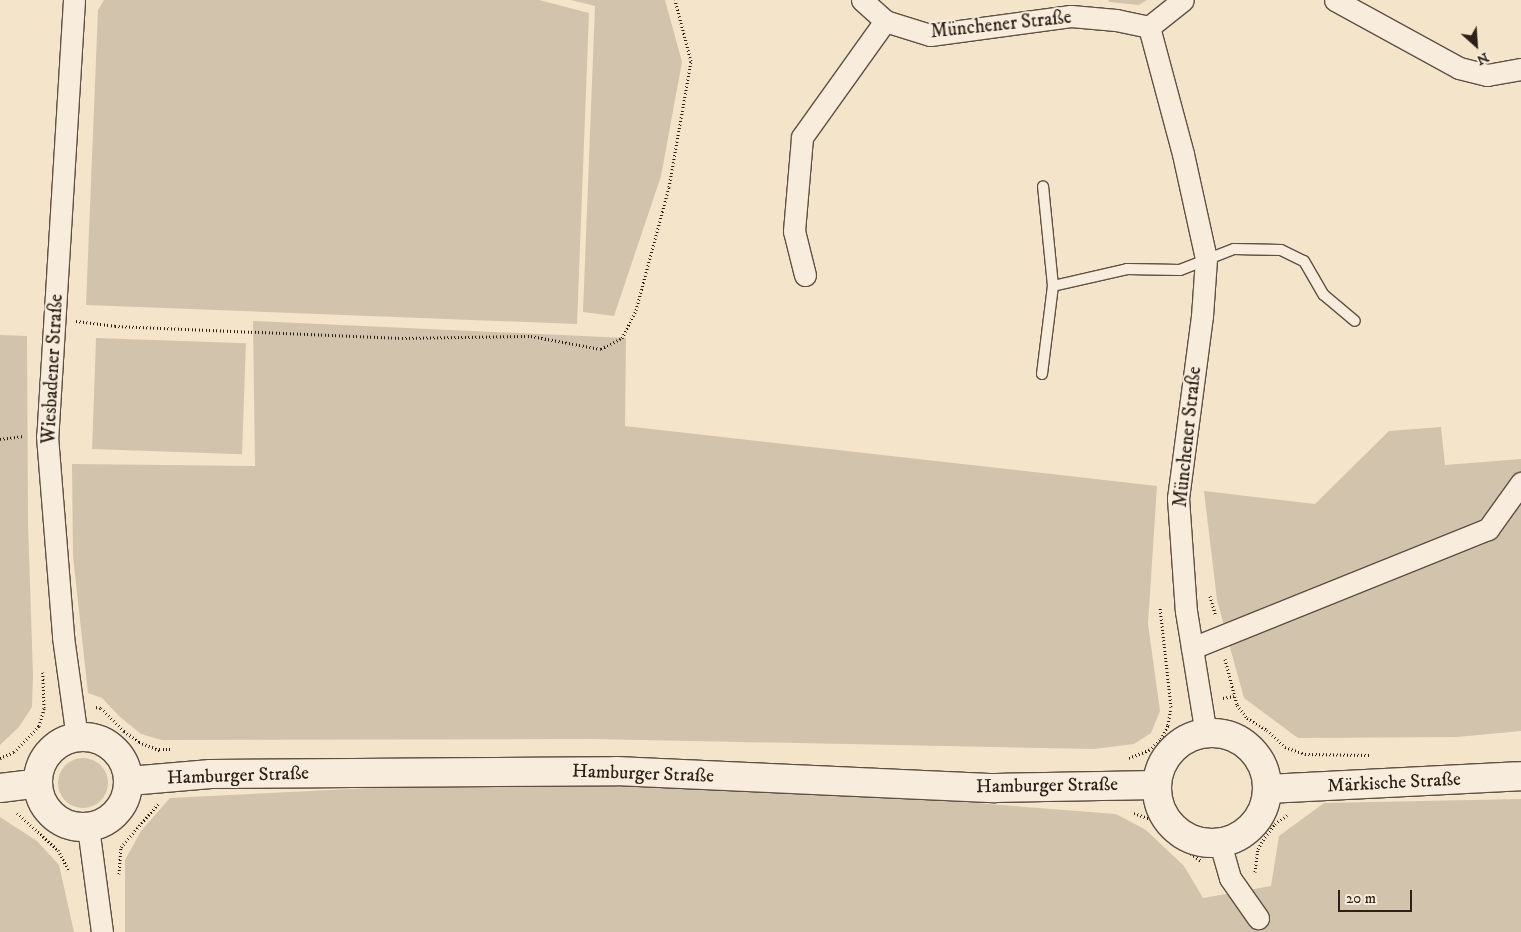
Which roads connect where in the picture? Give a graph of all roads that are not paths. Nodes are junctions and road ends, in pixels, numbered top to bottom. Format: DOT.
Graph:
graph roads {
  1 [pos="74,0"];
  2 [pos="862,0"];
  3 [pos="1183,0"];
  4 [pos="1335,0"];
  5 [pos="885,21"];
  6 [pos="1149,27"];
  7 [pos="1521,69"];
  8 [pos="1043,186"];
  9 [pos="1206,259"];
  10 [pos="805,275"];
  11 [pos="1053,286"];
  12 [pos="1356,321"];
  13 [pos="1042,374"];
  14 [pos="1521,483"];
  15 [pos="1192,648"];
  16 [pos="1206,734"];
  17 [pos="77,738"];
  18 [pos="1521,776"];
  19 [pos="129,781"];
  20 [pos="38,783"];
  21 [pos="1157,785"];
  22 [pos="0,788"];
  23 [pos="1267,789"];
  24 [pos="88,827"];
  25 [pos="1211,853"];
  26 [pos="1258,918"];
  27 [pos="102,932"];
  1 -- 17 [label="street, Wiesbadener Straße"];
  2 -- 5 [label="street, Münchener Straße"];
  3 -- 6 [label="street"];
  4 -- 7 [label="street"];
  5 -- 6 [label="street, Münchener Straße"];
  5 -- 10 [label="street"];
  6 -- 9 [label="street, Münchener Straße"];
  8 -- 11 [label="lane"];
  9 -- 11 [label="lane"];
  9 -- 12 [label="lane"];
  9 -- 15 [label="street, Münchener Straße"];
  11 -- 13 [label="lane"];
  14 -- 15 [label="street"];
  15 -- 16 [label="street, Münchener Straße"];
  16 -- 21 [label="main road"];
  16 -- 23 [label="main road"];
  17 -- 19 [label="main road"];
  17 -- 20 [label="main road"];
  18 -- 23 [label="main road, Märkische Straße"];
  19 -- 21 [label="main road, Hamburger Straße"];
  19 -- 24 [label="main road"];
  20 -- 22 [label="main road"];
  20 -- 24 [label="main road"];
  21 -- 25 [label="main road"];
  23 -- 25 [label="main road"];
  24 -- 27 [label="street"];
  25 -- 26 [label="street"];
}
